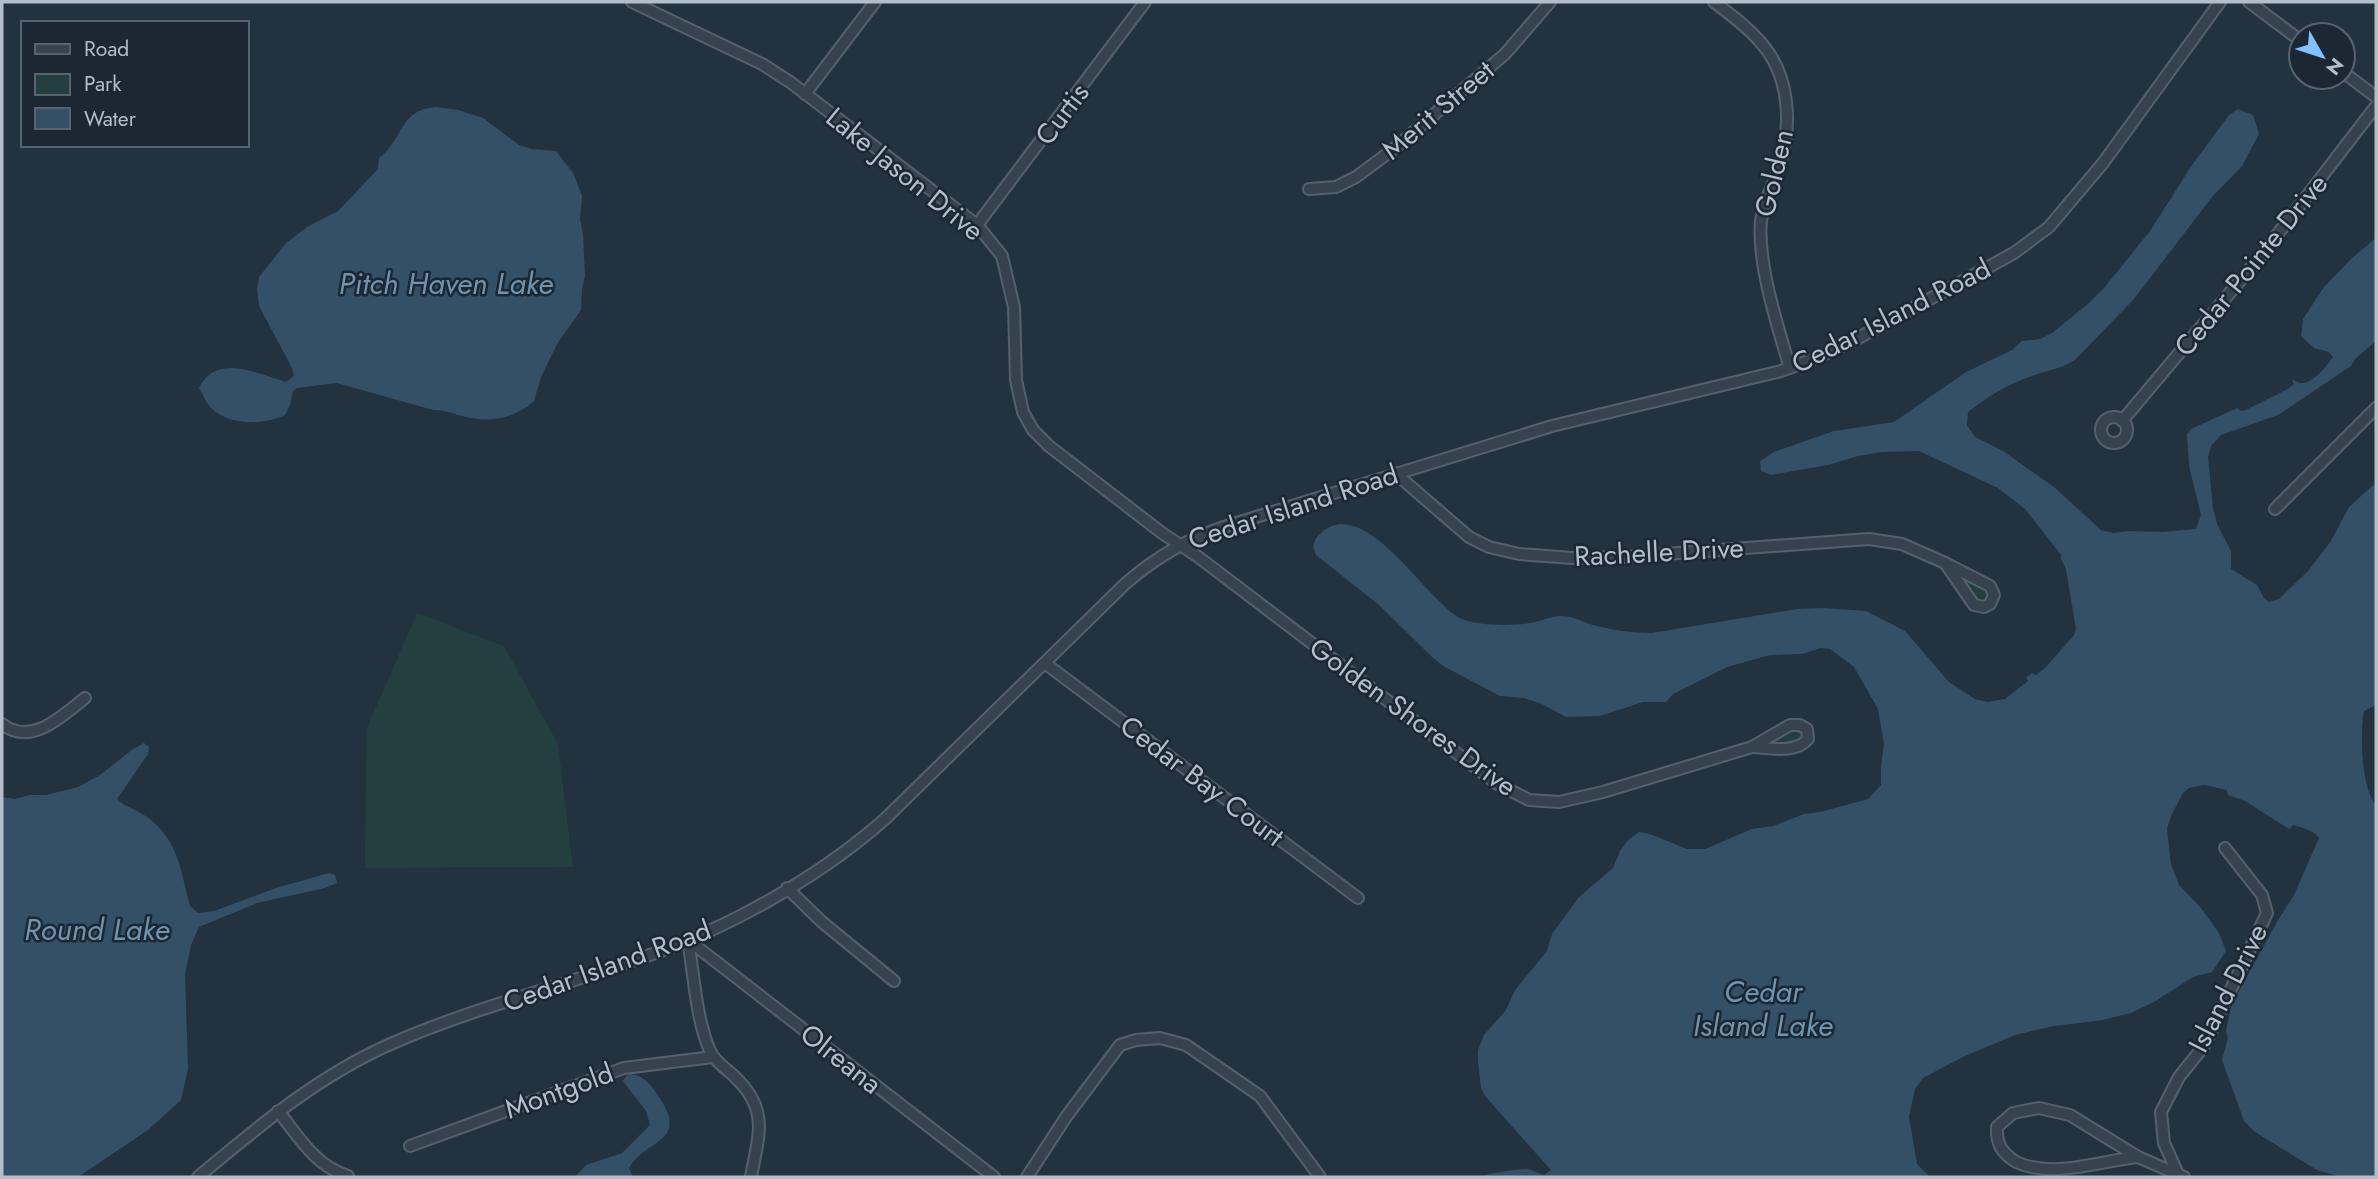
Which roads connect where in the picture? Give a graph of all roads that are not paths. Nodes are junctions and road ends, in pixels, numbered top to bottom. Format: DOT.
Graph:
graph roads {
  1 [pos="632,2"];
  2 [pos="875,2"];
  3 [pos="1145,2"];
  4 [pos="1550,2"];
  5 [pos="1714,2"];
  6 [pos="2220,2"];
  7 [pos="2249,2"];
  8 [pos="2287,30"];
  9 [pos="2357,83"];
  10 [pos="805,94"];
  11 [pos="2376,97"];
  12 [pos="2376,106"];
  13 [pos="1309,189"];
  14 [pos="977,225"];
  15 [pos="1790,368"];
  16 [pos="2376,408"];
  17 [pos="2122,421"];
  18 [pos="1395,473"];
  19 [pos="2275,509"];
  20 [pos="1179,544"];
  21 [pos="1945,563"];
  22 [pos="1046,664"];
  23 [pos="85,698"];
  24 [pos="2,724"];
  25 [pos="1752,747"];
  26 [pos="2225,848"];
  27 [pos="787,888"];
  28 [pos="1359,898"];
  29 [pos="688,940"];
  30 [pos="894,981"];
  31 [pos="713,1057"];
  32 [pos="278,1111"];
  33 [pos="410,1146"];
  34 [pos="2138,1157"];
  35 [pos="2181,1175"];
  36 [pos="198,1177"];
  37 [pos="348,1177"];
  38 [pos="751,1177"];
  39 [pos="994,1177"];
  40 [pos="1027,1177"];
  41 [pos="1320,1177"];
  1 -- 10 [label="street, Lake Jason Drive"];
  2 -- 10 [label="street"];
  3 -- 14 [label="street, Curtis"];
  4 -- 13 [label="street, Merit Street"];
  5 -- 15 [label="street, Golden"];
  6 -- 15 [label="street, Cedar Island Road"];
  7 -- 8 [label="street"];
  9 -- 11 [label="street"];
  10 -- 14 [label="street, Lake Jason Drive"];
  12 -- 17 [label="street, Cedar Pointe Drive"];
  14 -- 20 [label="street, Lake Jason Drive"];
  15 -- 18 [label="street, Cedar Island Road"];
  16 -- 19 [label="street"];
  18 -- 20 [label="street, Cedar Island Road"];
  18 -- 21 [label="street, Rachelle Drive"];
  20 -- 22 [label="street, Cedar Island Road"];
  20 -- 25 [label="street, Golden Shores Drive"];
  21 -- 21 [label="street, Rachelle Drive"];
  22 -- 27 [label="street, Cedar Island Road"];
  22 -- 28 [label="street, Cedar Bay Court"];
  23 -- 24 [label="street"];
  25 -- 25 [label="street, Golden Shores Drive"];
  26 -- 35 [label="street, Island Drive"];
  27 -- 29 [label="street, Cedar Island Road"];
  27 -- 30 [label="street"];
  29 -- 31 [label="street"];
  29 -- 32 [label="street, Cedar Island Road"];
  29 -- 39 [label="street, Olreana"];
  31 -- 33 [label="street, Montgold"];
  31 -- 38 [label="street"];
  32 -- 36 [label="street, Cedar Island Road"];
  32 -- 37 [label="street"];
  34 -- 34 [label="street"];
  34 -- 35 [label="street"];
  40 -- 41 [label="street"];
}
